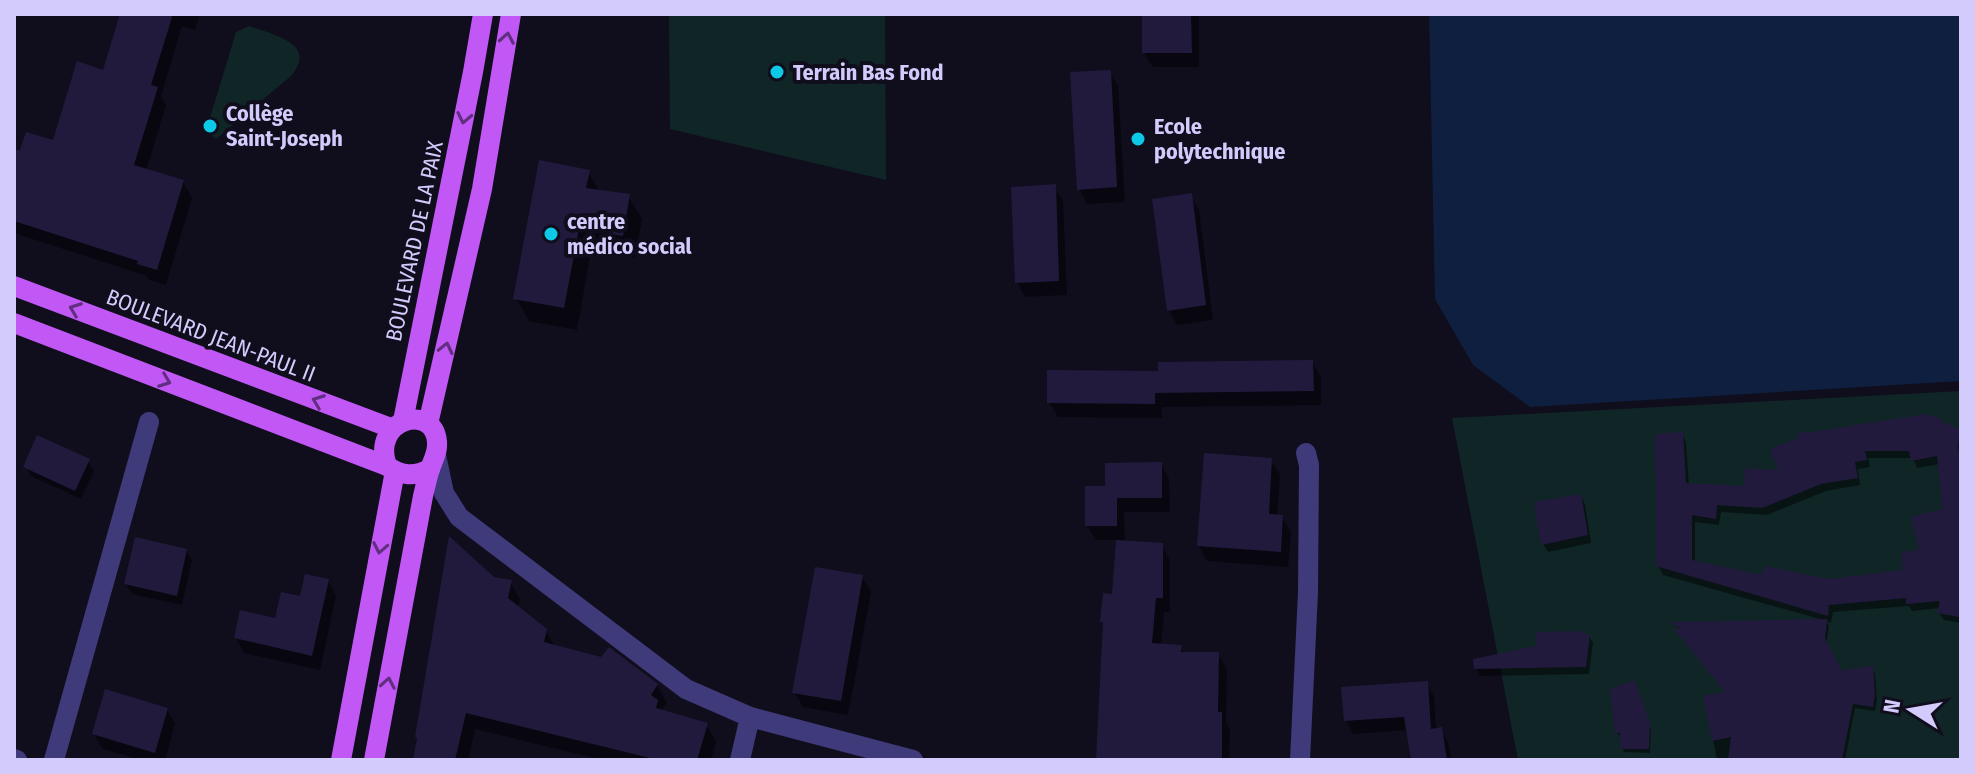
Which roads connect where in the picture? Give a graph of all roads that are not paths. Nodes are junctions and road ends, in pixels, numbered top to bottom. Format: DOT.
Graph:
graph roads {
  1 [pos="483,14"];
  2 [pos="511,14"];
  3 [pos="473,72"];
  4 [pos="500,78"];
  5 [pos="14,286"];
  6 [pos="14,323"];
  7 [pos="149,422"];
  8 [pos="397,424"];
  9 [pos="428,424"];
  10 [pos="1306,453"];
  11 [pos="433,462"];
  12 [pos="391,468"];
  13 [pos="750,717"];
  14 [pos="54,760"];
  15 [pos="341,760"];
  16 [pos="374,760"];
  17 [pos="740,760"];
  18 [pos="913,760"];
  19 [pos="1300,760"];
  1 -- 3 [label="main road, BOULEVARD DE LA PAIX"];
  4 -- 2 [label="main road, one-way"];
  3 -- 4 [label="street"];
  3 -- 8 [label="main road, BOULEVARD DE LA PAIX, one-way"];
  9 -- 4 [label="main road, one-way"];
  8 -- 5 [label="main road, BOULEVARD JEAN-PAUL II, one-way"];
  6 -- 12 [label="main road, one-way"];
  7 -- 14 [label="street"];
  8 -- 9 [label="main road"];
  8 -- 12 [label="main road"];
  9 -- 11 [label="main road"];
  10 -- 19 [label="street"];
  11 -- 12 [label="main road"];
  11 -- 13 [label="street"];
  16 -- 11 [label="main road, one-way"];
  12 -- 15 [label="main road, one-way"];
  13 -- 17 [label="street"];
  13 -- 18 [label="street"];
}
